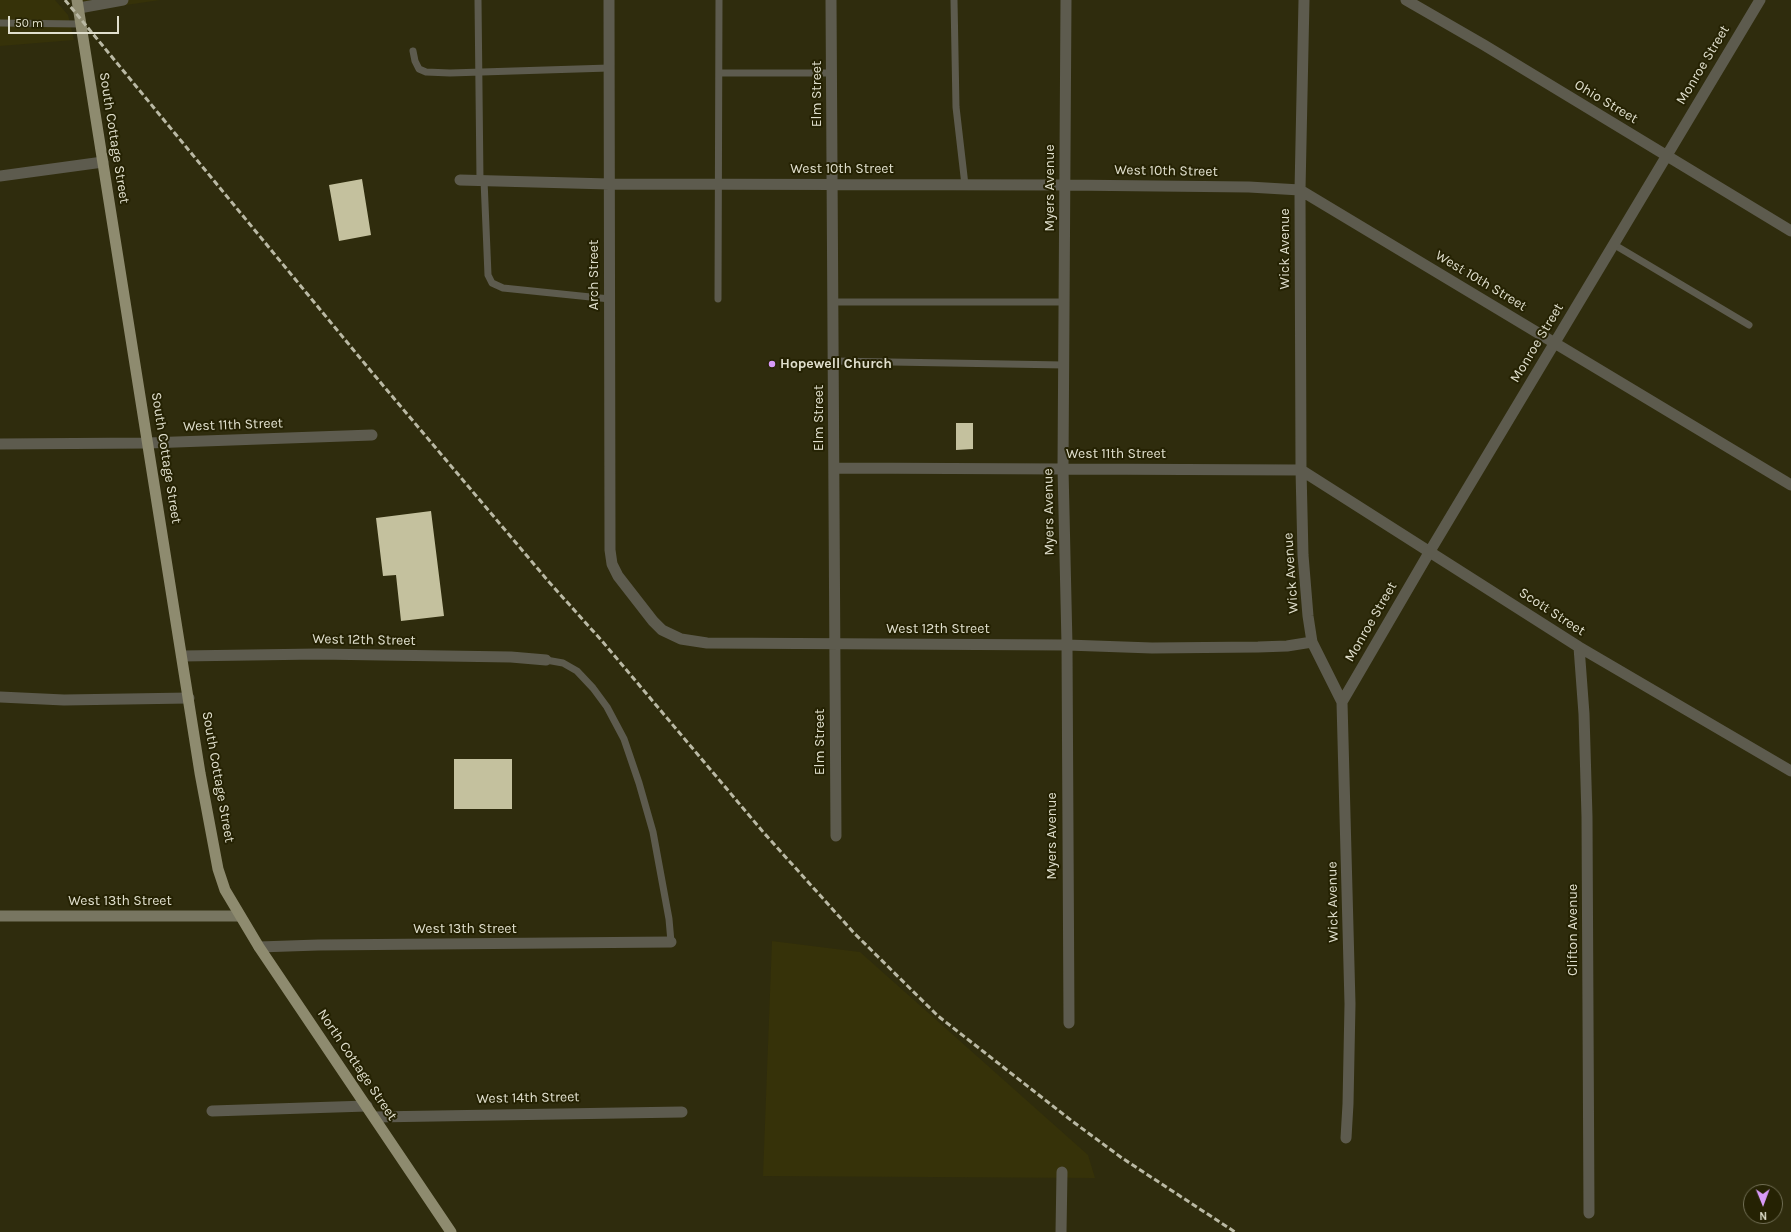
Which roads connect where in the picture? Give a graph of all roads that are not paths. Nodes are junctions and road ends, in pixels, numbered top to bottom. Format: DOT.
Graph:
graph roads {
  1 [pos="123,0"];
  2 [pos="478,0"];
  3 [pos="609,0"];
  4 [pos="719,0"];
  5 [pos="832,0"];
  6 [pos="954,0"];
  7 [pos="1066,0"];
  8 [pos="1304,0"];
  9 [pos="1406,0"];
  10 [pos="1760,0"];
  11 [pos="78,4"];
  12 [pos="0,23"];
  13 [pos="80,24"];
  14 [pos="413,51"];
  15 [pos="609,68"];
  16 [pos="479,72"];
  17 [pos="719,73"];
  18 [pos="832,73"];
  19 [pos="1666,156"];
  20 [pos="103,162"];
  21 [pos="0,176"];
  22 [pos="460,180"];
  23 [pos="482,180"];
  24 [pos="609,184"];
  25 [pos="720,184"];
  26 [pos="832,184"];
  27 [pos="965,185"];
  28 [pos="1064,185"];
  29 [pos="1300,190"];
  30 [pos="1791,231"];
  31 [pos="1613,244"];
  32 [pos="610,299"];
  33 [pos="718,299"];
  34 [pos="833,302"];
  35 [pos="1064,302"];
  36 [pos="1749,325"];
  37 [pos="1555,342"];
  38 [pos="833,361"];
  39 [pos="1064,366"];
  40 [pos="372,435"];
  41 [pos="148,443"];
  42 [pos="0,444"];
  43 [pos="834,468"];
  44 [pos="1063,468"];
  45 [pos="1301,470"];
  46 [pos="1791,485"];
  47 [pos="610,550"];
  48 [pos="1430,551"];
  49 [pos="1312,642"];
  50 [pos="835,643"];
  51 [pos="1067,645"];
  52 [pos="1579,647"];
  53 [pos="182,656"];
  54 [pos="546,660"];
  55 [pos="0,697"];
  56 [pos="189,698"];
  57 [pos="1342,702"];
  58 [pos="1791,771"];
  59 [pos="836,836"];
  60 [pos="0,916"];
  61 [pos="239,916"];
  62 [pos="671,942"];
  63 [pos="259,947"];
  64 [pos="1069,1023"];
  65 [pos="367,1106"];
  66 [pos="212,1111"];
  67 [pos="682,1112"];
  68 [pos="374,1117"];
  69 [pos="1346,1138"];
  70 [pos="1062,1172"];
  71 [pos="1589,1213"];
  72 [pos="451,1232"];
  73 [pos="1061,1232"];
  1 -- 11 [label="street"];
  2 -- 16 [label="lane"];
  3 -- 15 [label="street, Arch Street"];
  4 -- 17 [label="lane"];
  5 -- 18 [label="street, Elm Street"];
  6 -- 27 [label="lane"];
  7 -- 28 [label="street, Myers Avenue"];
  8 -- 29 [label="street, Wick Avenue"];
  9 -- 19 [label="street, Ohio Street"];
  10 -- 19 [label="street, Monroe Street"];
  11 -- 13 [label="main road, South Cottage Street"];
  12 -- 13 [label="lane"];
  13 -- 20 [label="main road, South Cottage Street"];
  14 -- 16 [label="lane"];
  15 -- 16 [label="lane"];
  15 -- 24 [label="street, Arch Street"];
  16 -- 23 [label="lane"];
  17 -- 18 [label="lane"];
  17 -- 25 [label="lane"];
  18 -- 26 [label="street, Elm Street"];
  19 -- 30 [label="street, Ohio Street"];
  19 -- 31 [label="street, Monroe Street"];
  20 -- 21 [label="street"];
  20 -- 41 [label="main road, South Cottage Street"];
  22 -- 23 [label="street, West 10th Street"];
  23 -- 24 [label="street, West 10th Street"];
  23 -- 32 [label="lane"];
  24 -- 25 [label="street, West 10th Street"];
  24 -- 32 [label="street, Arch Street"];
  25 -- 26 [label="street, West 10th Street"];
  25 -- 33 [label="lane"];
  26 -- 27 [label="street, West 10th Street"];
  26 -- 34 [label="street, Elm Street"];
  27 -- 28 [label="street, West 10th Street"];
  28 -- 29 [label="street, West 10th Street"];
  28 -- 35 [label="street, Myers Avenue"];
  29 -- 37 [label="street, West 10th Street"];
  29 -- 45 [label="street, Wick Avenue"];
  31 -- 36 [label="lane"];
  31 -- 37 [label="street, Monroe Street"];
  32 -- 47 [label="street, Arch Street"];
  34 -- 35 [label="lane"];
  34 -- 38 [label="street, Elm Street"];
  35 -- 39 [label="street, Myers Avenue"];
  37 -- 46 [label="street, West 10th Street"];
  37 -- 48 [label="street, Monroe Street"];
  38 -- 39 [label="lane"];
  38 -- 43 [label="street, Elm Street"];
  39 -- 44 [label="street, Myers Avenue"];
  40 -- 41 [label="street, West 11th Street"];
  41 -- 42 [label="street, West 11th Street"];
  41 -- 53 [label="main road, South Cottage Street"];
  43 -- 44 [label="street, West 11th Street"];
  43 -- 50 [label="street, Elm Street"];
  44 -- 45 [label="street, West 11th Street"];
  44 -- 51 [label="street, Myers Avenue"];
  45 -- 48 [label="street, Scott Street"];
  45 -- 49 [label="street, Wick Avenue"];
  47 -- 50 [label="street, West 12th Street"];
  48 -- 52 [label="street, Scott Street"];
  48 -- 57 [label="street, Monroe Street"];
  49 -- 51 [label="street, West 12th Street"];
  49 -- 57 [label="street, Wick Avenue"];
  50 -- 51 [label="street, West 12th Street"];
  50 -- 59 [label="street, Elm Street"];
  51 -- 64 [label="street, Myers Avenue"];
  52 -- 58 [label="street, Scott Street"];
  52 -- 71 [label="street, Clifton Avenue"];
  53 -- 54 [label="street, West 12th Street"];
  53 -- 56 [label="main road, South Cottage Street"];
  54 -- 62 [label="lane"];
  55 -- 56 [label="street"];
  56 -- 61 [label="main road, South Cottage Street"];
  57 -- 69 [label="street, Wick Avenue"];
  60 -- 61 [label="main road, West 13th Street"];
  61 -- 63 [label="main road, North Cottage Street"];
  62 -- 63 [label="street, West 13th Street"];
  63 -- 65 [label="main road, North Cottage Street"];
  65 -- 66 [label="street"];
  65 -- 68 [label="main road, North Cottage Street"];
  67 -- 68 [label="street, West 14th Street"];
  68 -- 72 [label="main road, North Cottage Street"];
  70 -- 73 [label="street"];
}
